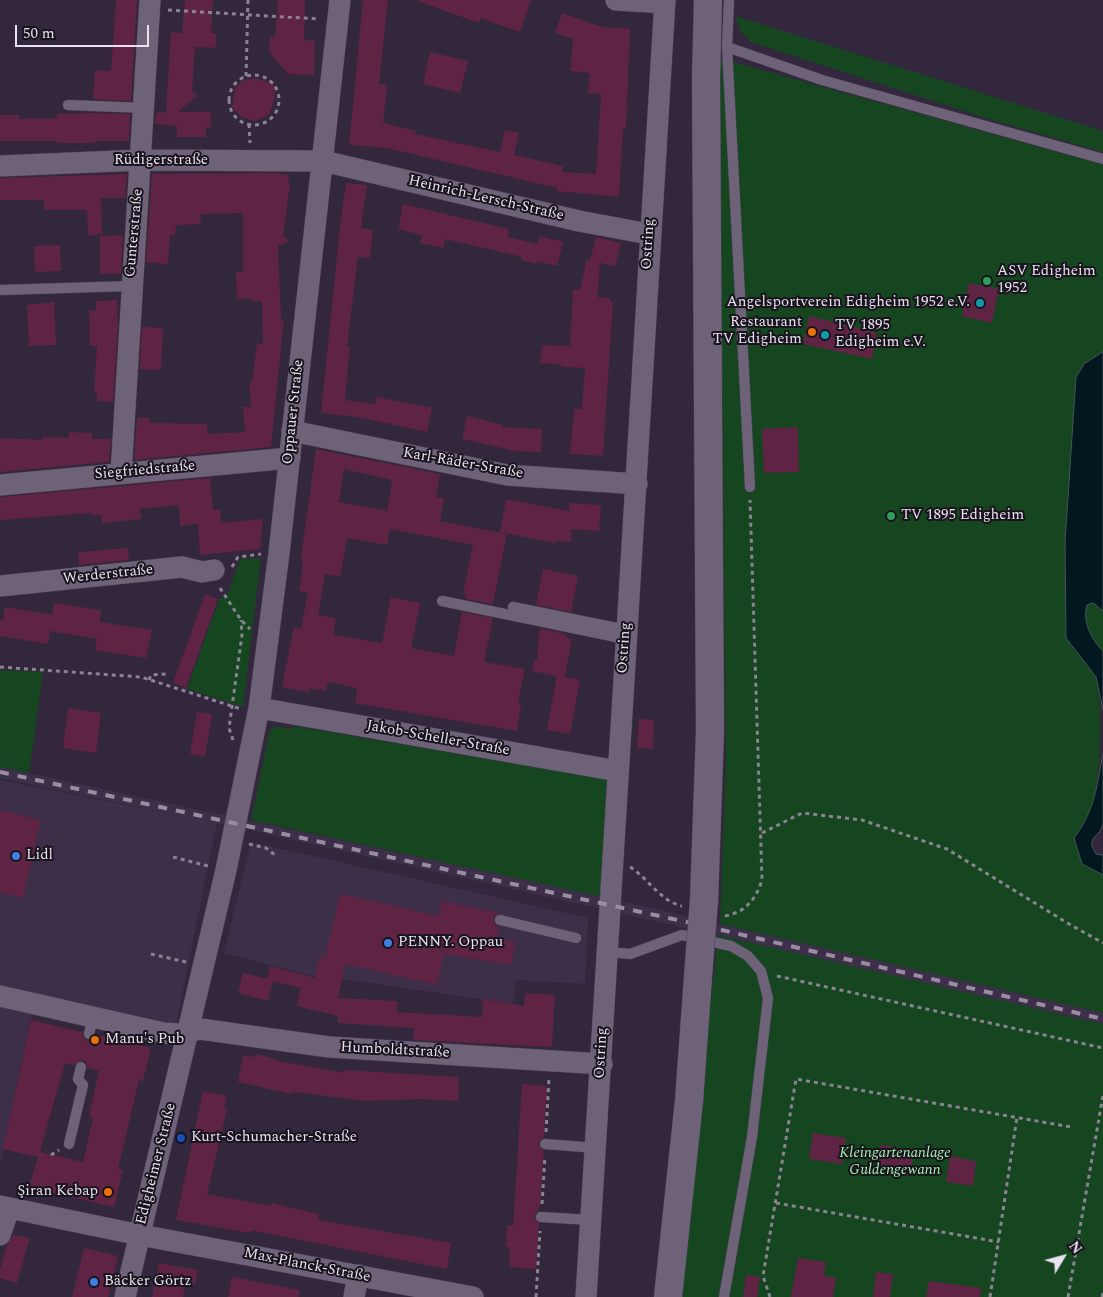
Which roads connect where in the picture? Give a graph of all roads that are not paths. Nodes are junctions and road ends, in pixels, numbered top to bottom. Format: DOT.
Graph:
graph roads {
  1 [pos="616,0"];
  2 [pos="708,0"];
  3 [pos="729,0"];
  4 [pos="665,2"];
  5 [pos="150,4"];
  6 [pos="339,10"];
  7 [pos="727,47"];
  8 [pos="68,105"];
  9 [pos="144,108"];
  10 [pos="1103,159"];
  11 [pos="141,160"];
  12 [pos="322,162"];
  13 [pos="0,166"];
  14 [pos="649,234"];
  15 [pos="131,286"];
  16 [pos="0,290"];
  17 [pos="292,431"];
  18 [pos="290,458"];
  19 [pos="121,473"];
  20 [pos="637,484"];
  21 [pos="0,485"];
  22 [pos="750,487"];
  23 [pos="214,570"];
  24 [pos="0,586"];
  25 [pos="442,601"];
  26 [pos="513,607"];
  27 [pos="626,634"];
  28 [pos="259,708"];
  29 [pos="618,771"];
  30 [pos="234,831"];
  31 [pos="500,920"];
  32 [pos="576,938"];
  33 [pos="608,952"];
  34 [pos="0,996"];
  35 [pos="189,1032"];
  36 [pos="602,1064"];
  37 [pos="81,1067"];
  38 [pos="68,1144"];
  39 [pos="545,1144"];
  40 [pos="596,1148"];
  41 [pos="4,1207"];
  42 [pos="541,1217"];
  43 [pos="591,1220"];
  44 [pos="0,1235"];
  45 [pos="140,1235"];
  46 [pos="358,1275"];
  47 [pos="124,1297"];
  48 [pos="354,1297"];
  49 [pos="473,1297"];
  50 [pos="586,1297"];
  51 [pos="668,1297"];
  52 [pos="724,1297"];
  1 -- 4 [label="street"];
  2 -- 51 [label="street, bridge"];
  3 -- 7 [label="lane"];
  4 -- 14 [label="street, Ostring"];
  5 -- 9 [label="street, Gunterstraße"];
  6 -- 12 [label="street, Oppauer Straße"];
  7 -- 10 [label="lane"];
  7 -- 22 [label="lane"];
  8 -- 9 [label="lane"];
  9 -- 11 [label="street, Gunterstraße"];
  11 -- 12 [label="street, Rüdigerstraße"];
  11 -- 13 [label="street, Rüdigerstraße"];
  11 -- 15 [label="street, Gunterstraße"];
  12 -- 14 [label="street, Heinrich-Lersch-Straße"];
  12 -- 17 [label="street, Oppauer Straße"];
  14 -- 20 [label="street, Ostring"];
  15 -- 16 [label="lane, Gunterstraße"];
  15 -- 19 [label="street, Gunterstraße"];
  17 -- 18 [label="street, Oppauer Straße"];
  17 -- 20 [label="street, Karl-Räder-Straße"];
  18 -- 19 [label="street, Siegfriedstraße"];
  18 -- 28 [label="street, Oppauer Straße"];
  19 -- 21 [label="street, Siegfriedstraße"];
  20 -- 27 [label="street, Ostring"];
  23 -- 24 [label="street, Werderstraße"];
  25 -- 27 [label="lane"];
  26 -- 27 [label="lane"];
  27 -- 29 [label="street, Ostring"];
  28 -- 29 [label="street, Jakob-Scheller-Straße"];
  28 -- 30 [label="street, Oppauer Straße"];
  29 -- 33 [label="street, Ostring"];
  30 -- 35 [label="street, Edigheimer Straße"];
  31 -- 32 [label="lane"];
  33 -- 36 [label="street, Ostring"];
  33 -- 52 [label="lane"];
  34 -- 35 [label="street"];
  35 -- 36 [label="street, Humboldtstraße"];
  35 -- 45 [label="street, Edigheimer Straße"];
  36 -- 40 [label="street, Ostring"];
  37 -- 38 [label="lane"];
  39 -- 40 [label="lane"];
  40 -- 43 [label="street, Ostring"];
  41 -- 44 [label="street"];
  41 -- 45 [label="street"];
  42 -- 43 [label="lane"];
  43 -- 50 [label="street, Ostring"];
  45 -- 46 [label="street, Max-Planck-Straße"];
  45 -- 47 [label="street, Edigheimer Straße"];
  46 -- 48 [label="street"];
  46 -- 49 [label="street, Max-Planck-Straße"];
}
